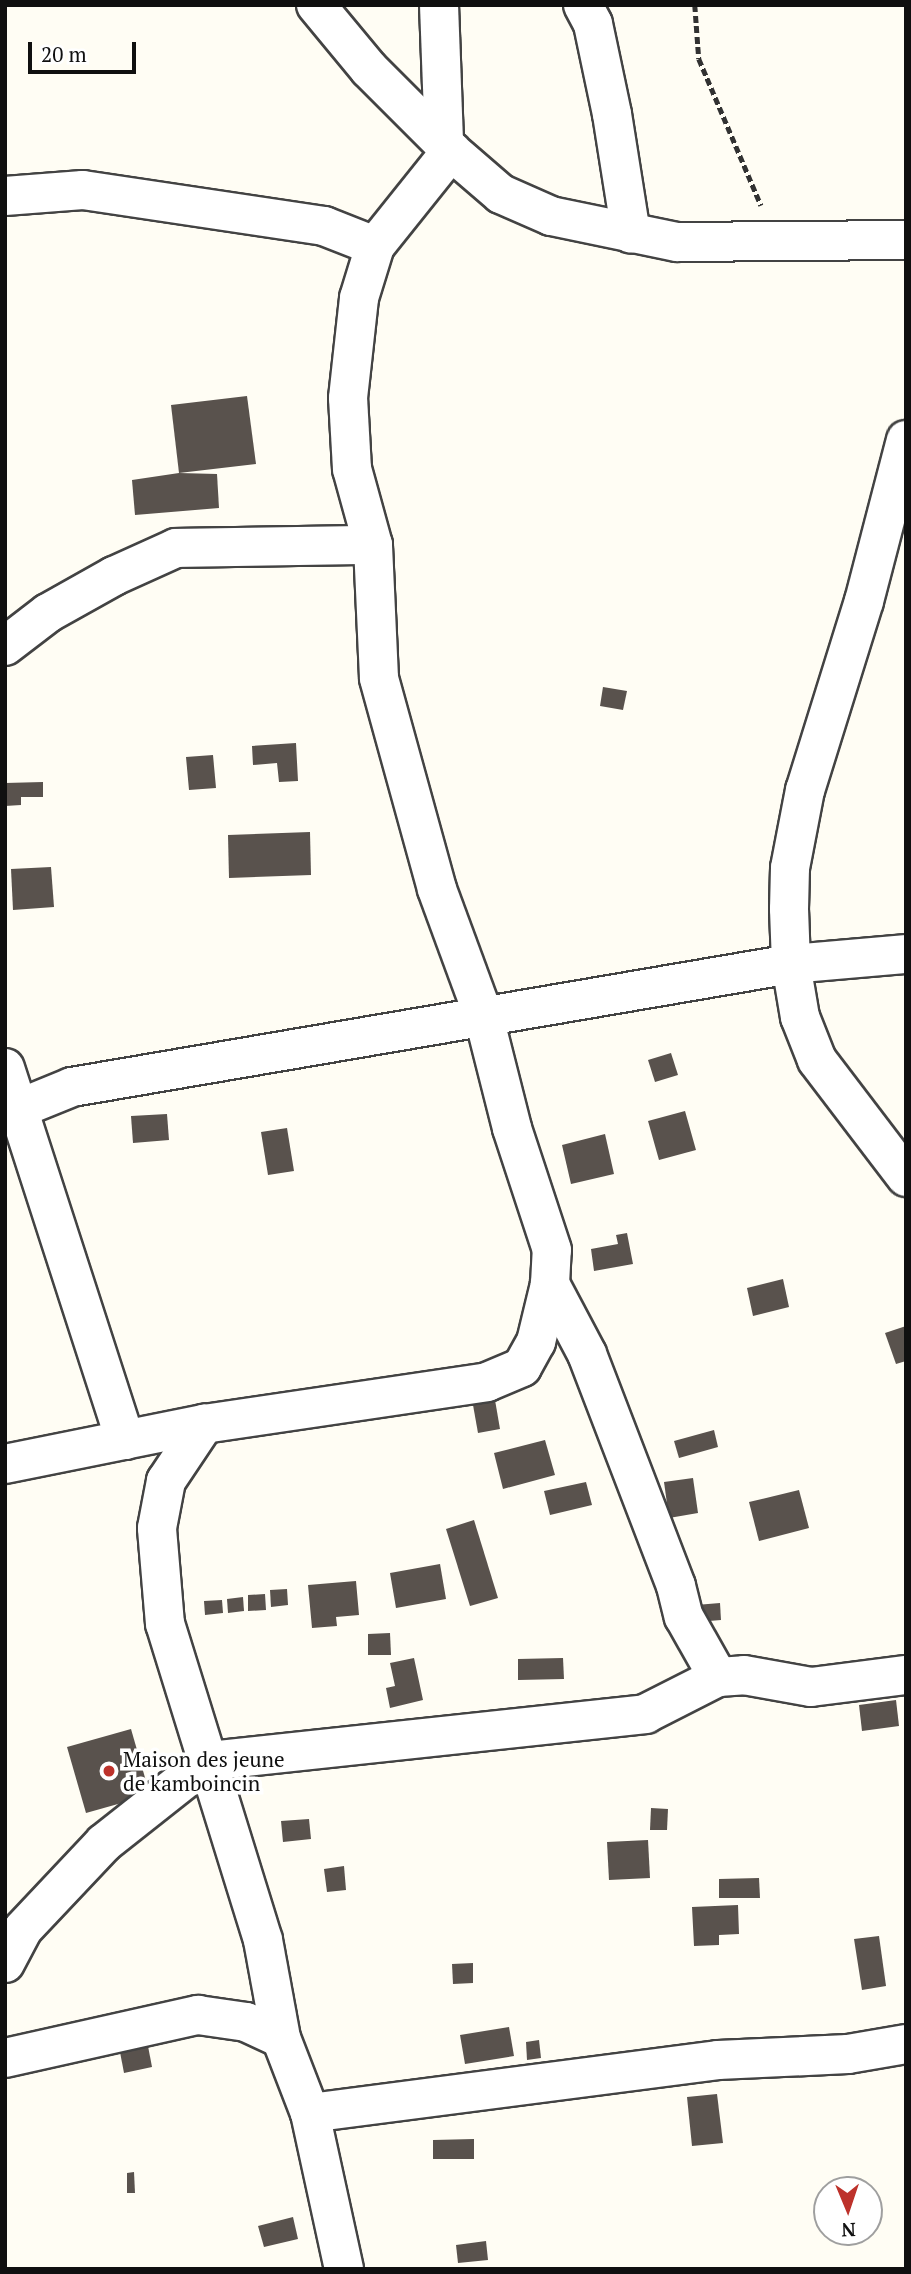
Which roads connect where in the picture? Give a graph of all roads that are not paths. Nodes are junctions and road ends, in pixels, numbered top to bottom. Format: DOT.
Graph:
graph roads {
  1 [pos="316,5"];
  2 [pos="439,5"];
  3 [pos="583,5"];
  4 [pos="448,147"];
  5 [pos="5,196"];
  6 [pos="631,234"];
  7 [pos="906,240"];
  8 [pos="375,246"];
  9 [pos="906,440"];
  10 [pos="373,545"];
  11 [pos="5,646"];
  12 [pos="906,954"];
  13 [pos="791,964"];
  14 [pos="484,1017"];
  15 [pos="5,1068"];
  16 [pos="12,1109"];
  17 [pos="906,1177"];
  18 [pos="550,1283"];
  19 [pos="204,1424"];
  20 [pos="125,1440"];
  21 [pos="5,1464"];
  22 [pos="906,1675"];
  23 [pos="718,1677"];
  24 [pos="208,1762"];
  25 [pos="5,1963"];
  26 [pos="281,2038"];
  27 [pos="906,2044"];
  28 [pos="5,2058"];
  29 [pos="310,2113"];
  30 [pos="344,2269"];
  1 -- 4 [label="street"];
  2 -- 4 [label="street"];
  3 -- 6 [label="street"];
  4 -- 6 [label="street"];
  4 -- 8 [label="street"];
  5 -- 8 [label="street"];
  6 -- 7 [label="street"];
  8 -- 10 [label="street"];
  9 -- 13 [label="street"];
  10 -- 11 [label="street"];
  10 -- 14 [label="street"];
  12 -- 13 [label="street"];
  13 -- 14 [label="street"];
  13 -- 17 [label="street"];
  14 -- 16 [label="street"];
  14 -- 18 [label="street"];
  15 -- 16 [label="street"];
  16 -- 20 [label="street"];
  18 -- 19 [label="street"];
  18 -- 23 [label="street"];
  19 -- 20 [label="street"];
  19 -- 24 [label="street"];
  20 -- 21 [label="street"];
  22 -- 23 [label="street"];
  23 -- 24 [label="street"];
  24 -- 25 [label="street"];
  24 -- 26 [label="street"];
  26 -- 28 [label="street"];
  26 -- 29 [label="street"];
  27 -- 29 [label="street"];
  29 -- 30 [label="street"];
}
